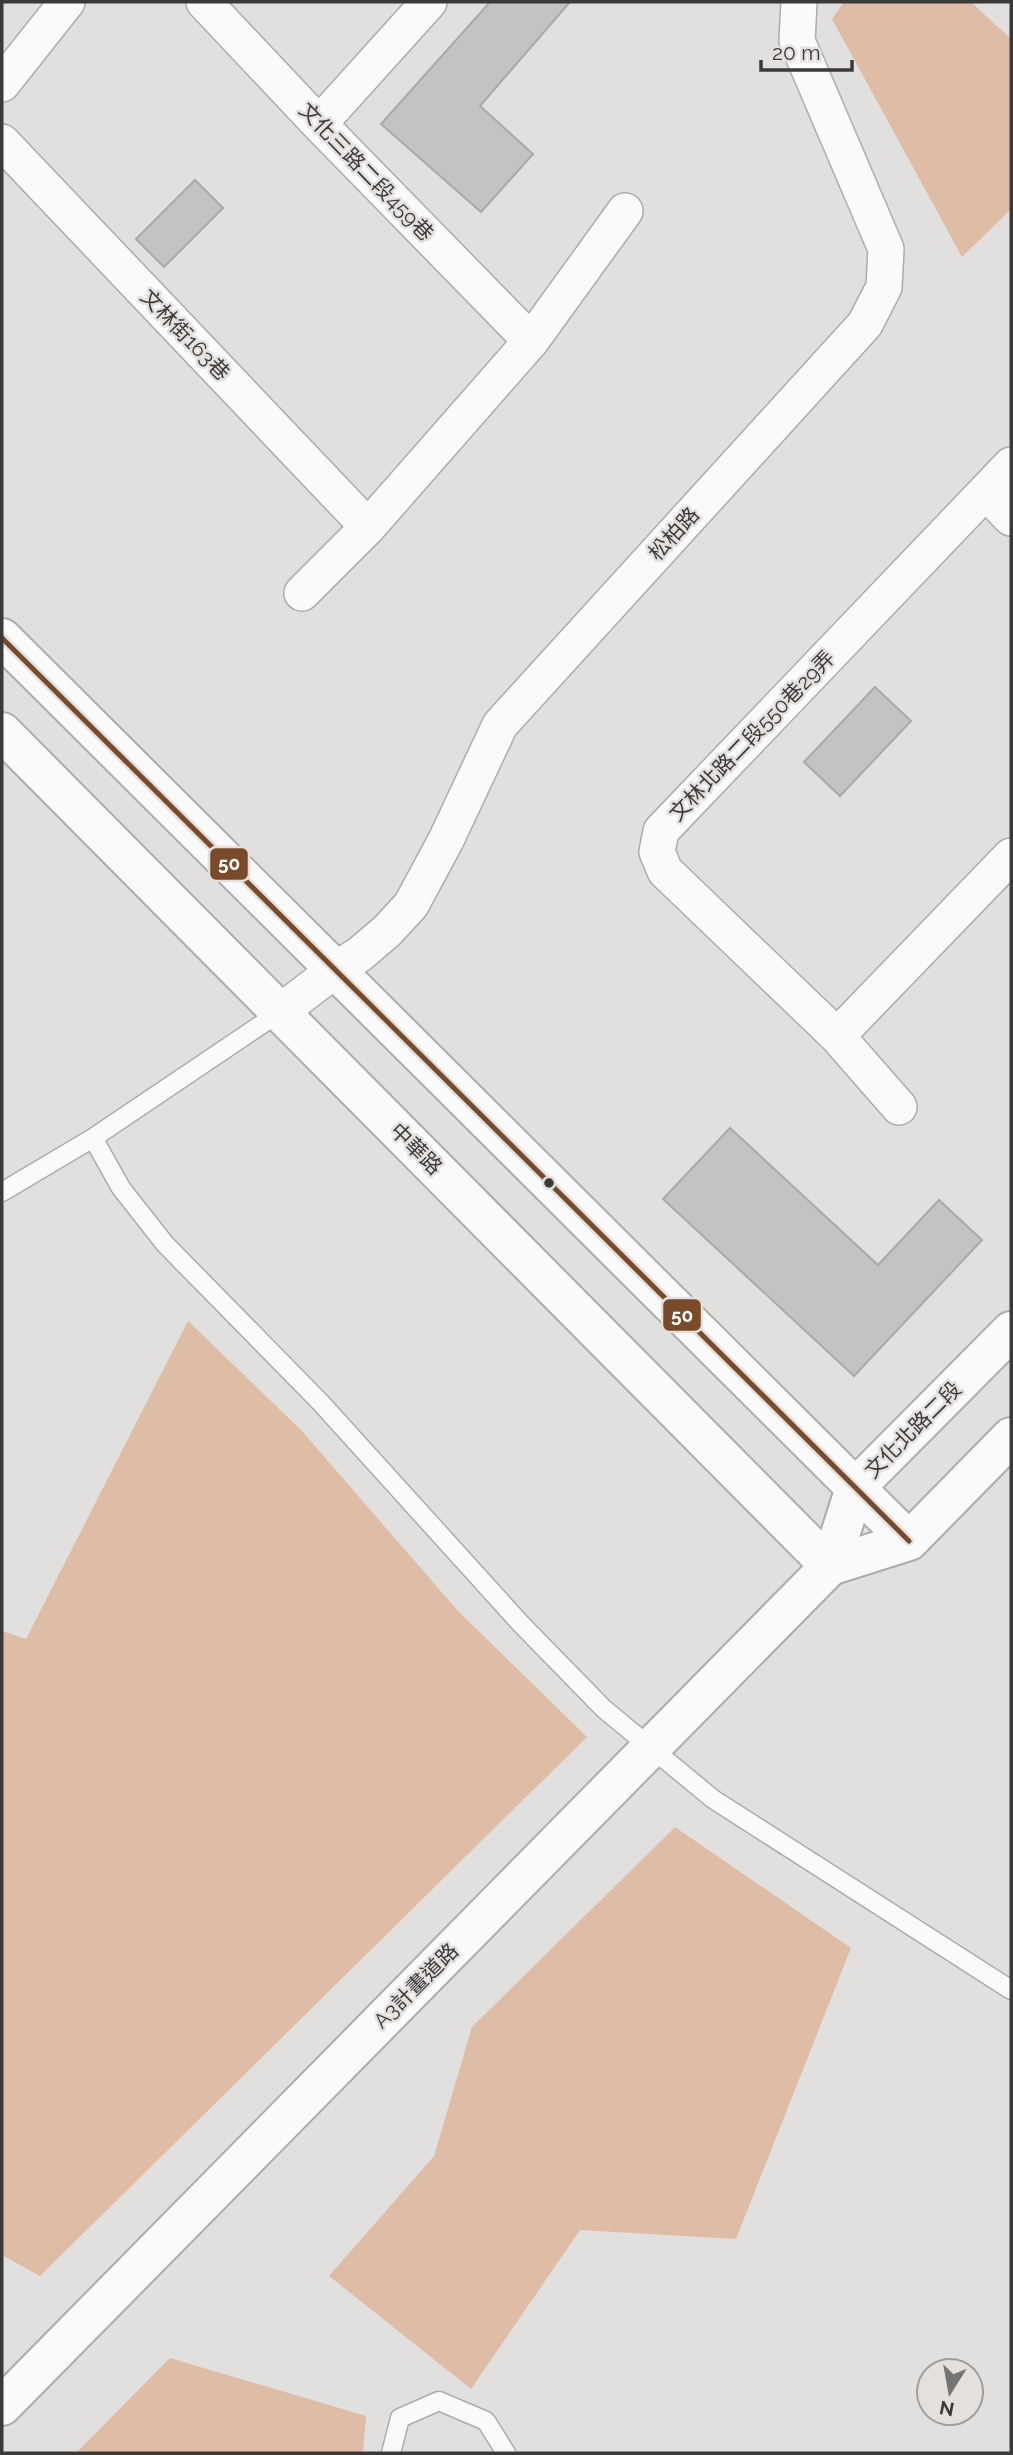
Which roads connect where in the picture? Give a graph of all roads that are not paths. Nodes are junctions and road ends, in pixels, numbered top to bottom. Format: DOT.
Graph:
graph roads {
  1 [pos="67,2"];
  2 [pos="204,2"];
  3 [pos="429,2"];
  4 [pos="799,2"];
  5 [pos="2,84"];
  6 [pos="318,124"];
  7 [pos="2,142"];
  8 [pos="625,211"];
  9 [pos="531,341"];
  10 [pos="1011,465"];
  11 [pos="986,492"];
  12 [pos="1011,518"];
  13 [pos="368,527"];
  14 [pos="302,593"];
  15 [pos="2,638"];
  16 [pos="2,732"];
  17 [pos="1011,856"];
  18 [pos="335,970"];
  19 [pos="280,1012"];
  20 [pos="837,1036"];
  21 [pos="900,1107"];
  22 [pos="93,1138"];
  23 [pos="2,1192"];
  24 [pos="1011,1331"];
  25 [pos="1011,1437"];
  26 [pos="855,1488"];
  27 [pos="909,1541"];
  28 [pos="830,1566"];
  29 [pos="651,1748"];
  30 [pos="1011,1990"];
  31 [pos="2,2406"];
  32 [pos="391,2453"];
  33 [pos="506,2453"];
  1 -- 5 [label="street"];
  2 -- 6 [label="street, 文化三路二段459巷"];
  3 -- 6 [label="street"];
  4 -- 18 [label="street, 松柏路"];
  6 -- 9 [label="street, 文化三路二段459巷"];
  7 -- 13 [label="street, 文林街163巷"];
  8 -- 9 [label="street"];
  9 -- 13 [label="street"];
  10 -- 11 [label="street, 文林北路二段550巷29弄"];
  11 -- 12 [label="street"];
  11 -- 20 [label="street, 文林北路二段550巷29弄"];
  13 -- 14 [label="street"];
  15 -- 18 [label="street"];
  16 -- 19 [label="street, 中華路"];
  17 -- 20 [label="street"];
  18 -- 19 [label="street, 松柏路"];
  18 -- 26 [label="street"];
  19 -- 22 [label="lane"];
  19 -- 28 [label="street, 中華路"];
  20 -- 21 [label="street, 文林北路二段550巷29弄"];
  22 -- 23 [label="lane"];
  22 -- 29 [label="lane"];
  24 -- 26 [label="street, 文化北路二段"];
  25 -- 27 [label="street"];
  26 -- 27 [label="street"];
  26 -- 28 [label="street, 文化北路二段"];
  27 -- 28 [label="street"];
  28 -- 29 [label="street, A3計畫道路"];
  29 -- 30 [label="lane"];
  29 -- 31 [label="street, A3計畫道路"];
  32 -- 33 [label="lane"];
}
